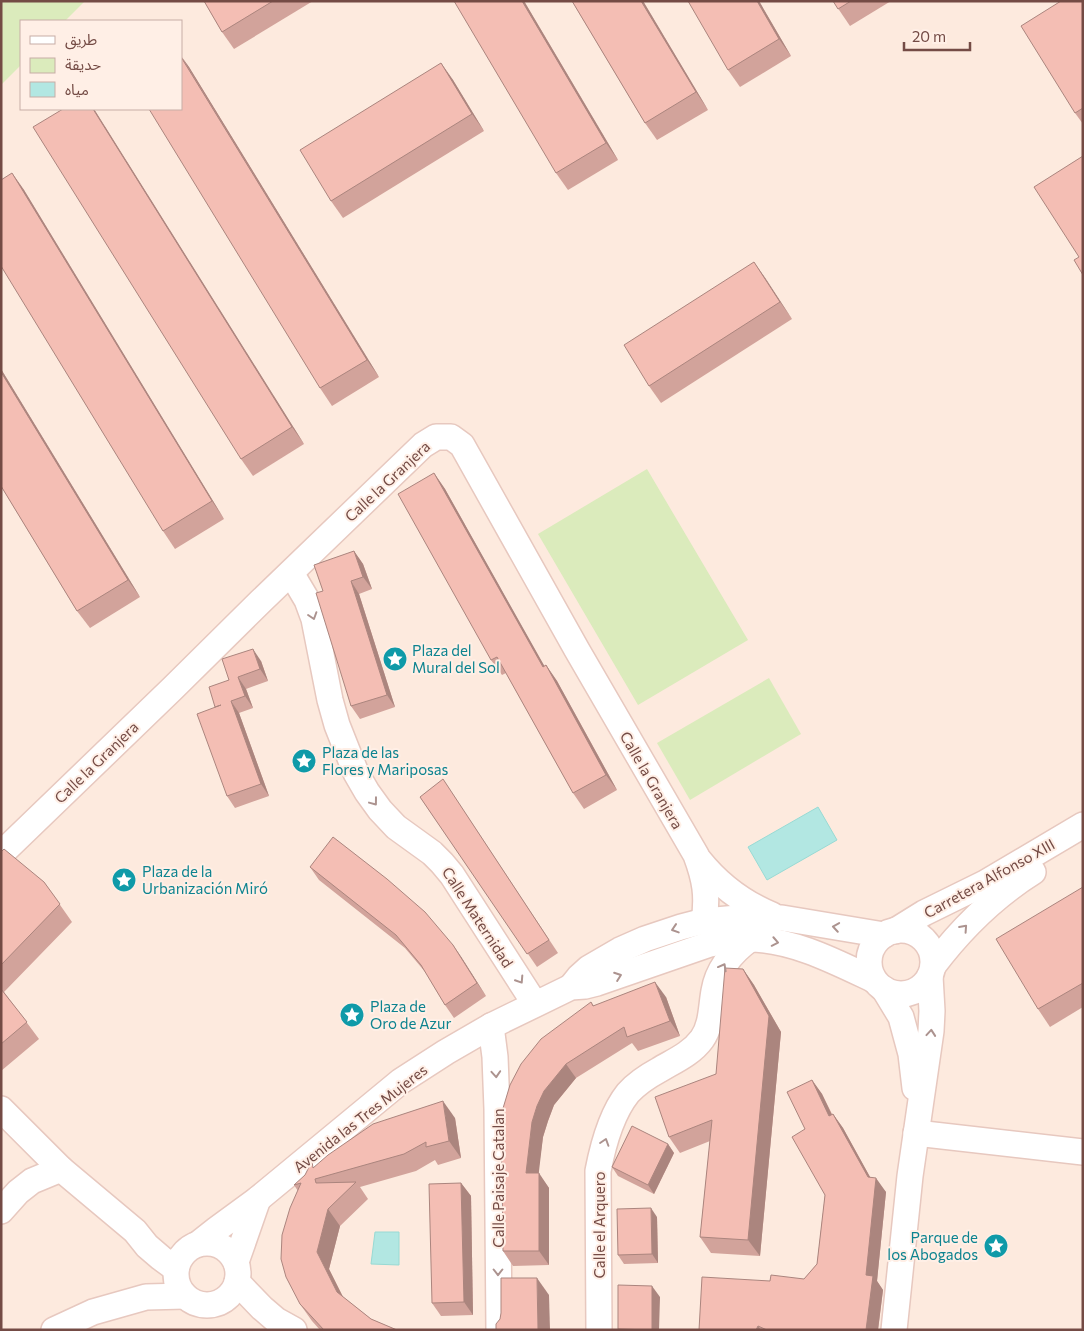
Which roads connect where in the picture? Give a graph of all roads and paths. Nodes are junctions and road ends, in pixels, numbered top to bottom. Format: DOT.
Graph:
graph roads {
  1 [pos="290,573"];
  2 [pos="1083,825"];
  3 [pos="1083,842"];
  4 [pos="1,854"];
  5 [pos="696,855"];
  6 [pos="782,918"];
  7 [pos="704,921"];
  8 [pos="889,933"];
  9 [pos="750,939"];
  10 [pos="932,971"];
  11 [pos="879,985"];
  12 [pos="571,987"];
  13 [pos="535,1004"];
  14 [pos="491,1026"];
  15 [pos="1,1109"];
  16 [pos="917,1124"];
  17 [pos="1083,1152"];
  18 [pos="61,1169"];
  19 [pos="258,1199"];
  20 [pos="1,1211"];
  21 [pos="135,1231"];
  22 [pos="196,1246"];
  23 [pos="179,1280"];
  24 [pos="234,1280"];
  25 [pos="285,1325"];
  26 [pos="54,1330"];
  27 [pos="499,1330"];
  28 [pos="599,1330"];
  29 [pos="894,1330"];
  1 -- 4 [label="street, Calle la Granjera"];
  1 -- 5 [label="street, Calle la Granjera"];
  1 -- 13 [label="street, Calle Maternidad, one-way"];
  2 -- 8 [label="street, Carretera Alfonso XIII"];
  10 -- 3 [label="street, Carretera Alfonso XIII, one-way"];
  5 -- 6 [label="street, Calle la Granjera"];
  5 -- 7 [label="street, Calle la Granjera"];
  6 -- 7 [label="street, Avenida las Tres Mujeres"];
  8 -- 6 [label="street, Avenida las Tres Mujeres, one-way"];
  7 -- 12 [label="street, Avenida las Tres Mujeres, one-way"];
  8 -- 10 [label="street"];
  8 -- 11 [label="street"];
  9 -- 11 [label="street, Avenida las Tres Mujeres, one-way"];
  12 -- 9 [label="street, Avenida las Tres Mujeres, one-way"];
  28 -- 9 [label="street, Calle el Arquero, one-way"];
  10 -- 11 [label="street"];
  16 -- 10 [label="street, one-way"];
  11 -- 16 [label="street"];
  12 -- 13 [label="street, Avenida las Tres Mujeres"];
  13 -- 14 [label="street, Avenida las Tres Mujeres"];
  14 -- 19 [label="street, Avenida las Tres Mujeres"];
  14 -- 27 [label="street, Calle Paisaje Catalan, one-way"];
  15 -- 18 [label="street"];
  16 -- 17 [label="street"];
  16 -- 29 [label="street"];
  18 -- 20 [label="street"];
  18 -- 21 [label="street"];
  19 -- 22 [label="street, Avenida las Tres Mujeres"];
  19 -- 24 [label="street"];
  21 -- 22 [label="street"];
  21 -- 23 [label="street"];
  22 -- 23 [label="street"];
  22 -- 24 [label="street"];
  23 -- 24 [label="street"];
  23 -- 26 [label="street"];
  24 -- 25 [label="street"];
}
